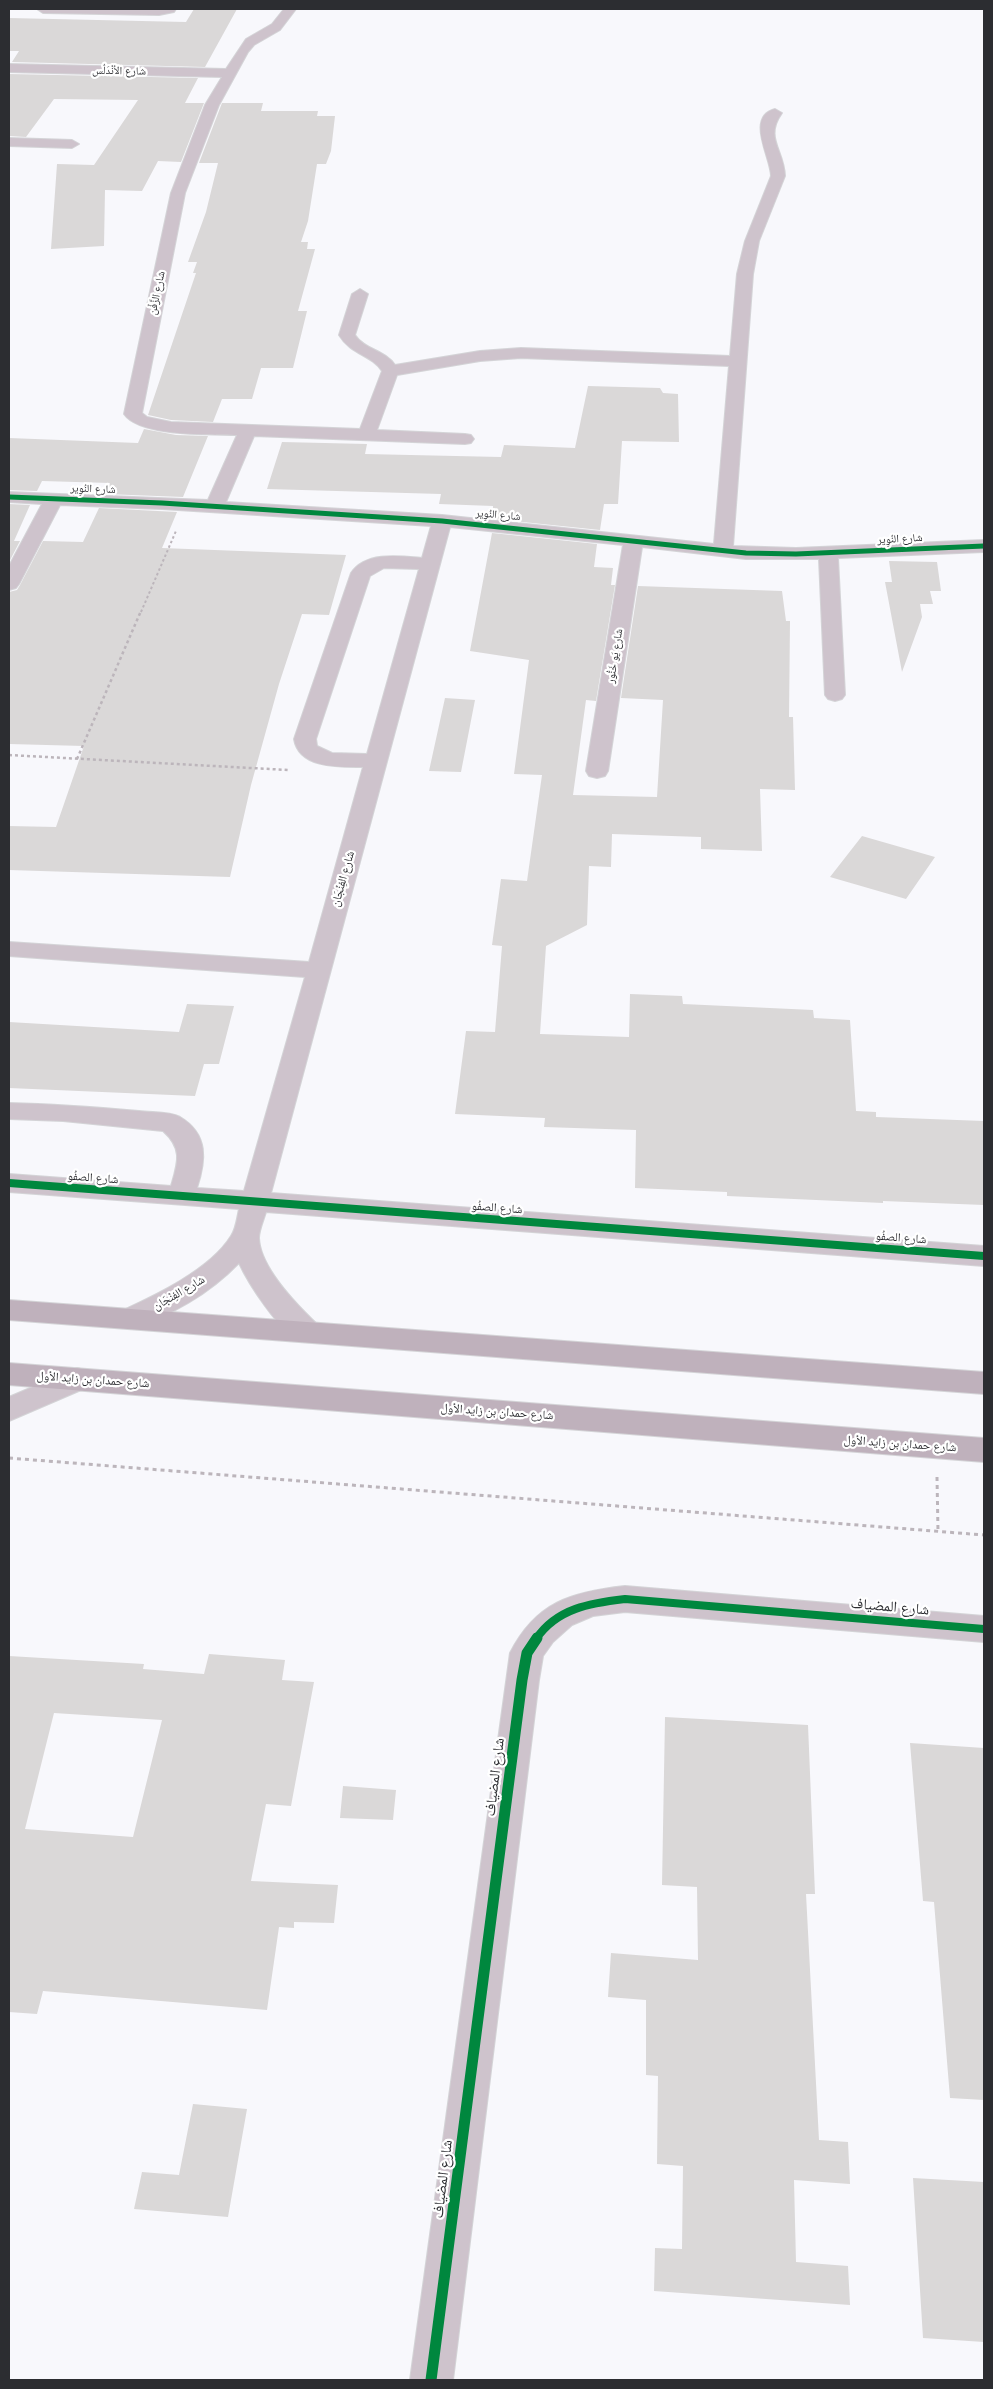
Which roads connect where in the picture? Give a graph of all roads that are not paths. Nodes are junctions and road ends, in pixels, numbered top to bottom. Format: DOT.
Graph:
graph roads {
  1 [pos="43,9"];
  2 [pos="61,9"];
  3 [pos="170,9"];
  4 [pos="290,9"];
  5 [pos="9,68"];
  6 [pos="229,74"];
  7 [pos="775,113"];
  8 [pos="9,142"];
  9 [pos="72,144"];
  10 [pos="360,294"];
  11 [pos="739,361"];
  12 [pos="390,371"];
  13 [pos="248,430"];
  14 [pos="367,435"];
  15 [pos="465,439"];
  16 [pos="9,497"];
  17 [pos="54,499"];
  18 [pos="215,506"];
  19 [pos="442,521"];
  20 [pos="633,541"];
  21 [pos="984,546"];
  22 [pos="723,551"];
  23 [pos="828,553"];
  24 [pos="429,564"];
  25 [pos="9,584"];
  26 [pos="834,695"];
  27 [pos="374,761"];
  28 [pos="597,771"];
  29 [pos="9,949"];
  30 [pos="318,970"];
  31 [pos="9,1111"];
  32 [pos="9,1183"];
  33 [pos="181,1196"];
  34 [pos="255,1201"];
  35 [pos="244,1238"];
  36 [pos="984,1256"];
  37 [pos="9,1310"];
  38 [pos="129,1319"];
  39 [pos="308,1332"];
  40 [pos="9,1374"];
  41 [pos="77,1379"];
  42 [pos="984,1383"];
  43 [pos="9,1410"];
  44 [pos="984,1450"];
  45 [pos="984,1629"];
  46 [pos="430,2380"];
  1 -- 2 [label="street"];
  2 -- 3 [label="street"];
  4 -- 6 [label="street, شارع الزَّفْن"];
  5 -- 6 [label="street, شارع الأنْدَلُس"];
  6 -- 13 [label="street, شارع الزَّفْن"];
  7 -- 11 [label="street"];
  8 -- 9 [label="street"];
  10 -- 12 [label="street"];
  11 -- 12 [label="street"];
  11 -- 22 [label="street"];
  12 -- 14 [label="street"];
  13 -- 14 [label="street"];
  13 -- 18 [label="street"];
  14 -- 15 [label="street"];
  16 -- 17 [label="street, شارع النُوِير"];
  17 -- 18 [label="street, شارع النُوِير"];
  17 -- 25 [label="street"];
  18 -- 19 [label="street, شارع النُوِير"];
  19 -- 20 [label="street, شارع النُوِير"];
  19 -- 24 [label="street, شارع الفِنْجَان"];
  20 -- 22 [label="street, شارع النُوِير"];
  20 -- 28 [label="street, شارع يَو خَنُّور"];
  21 -- 23 [label="street, شارع النُوِير"];
  22 -- 23 [label="street, شارع النُوِير"];
  23 -- 26 [label="street"];
  24 -- 27 [label="street, شارع الفِنْجَان"];
  24 -- 27 [label="street"];
  27 -- 30 [label="street, شارع الفِنْجَان"];
  29 -- 30 [label="street"];
  30 -- 34 [label="street, شارع الفِنْجَان"];
  31 -- 33 [label="street"];
  32 -- 33 [label="street, شارع الصفُو"];
  33 -- 34 [label="street, شارع الصفُو"];
  34 -- 35 [label="street, شارع الفِنْجَان"];
  34 -- 36 [label="street, شارع الصفُو"];
  35 -- 38 [label="street, شارع الفِنْجَان"];
  35 -- 39 [label="street"];
  37 -- 38 [label="main road"];
  38 -- 39 [label="main road"];
  39 -- 42 [label="main road"];
  40 -- 41 [label="main road, شارع حمدان بن زايد الأول"];
  41 -- 43 [label="street"];
  41 -- 44 [label="main road, شارع حمدان بن زايد الأول"];
  45 -- 46 [label="street, شارع المضياف"];
}
